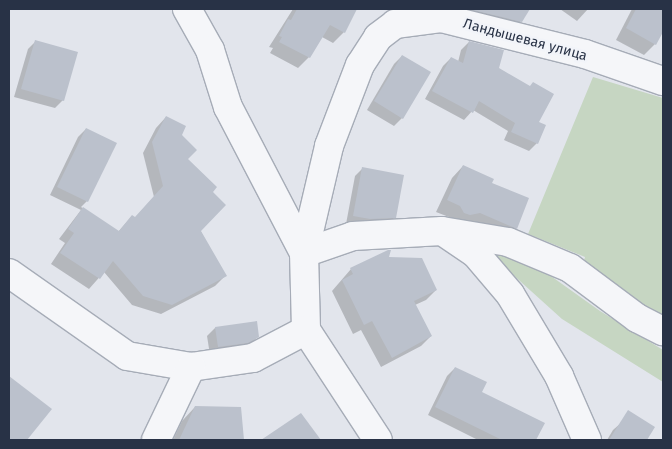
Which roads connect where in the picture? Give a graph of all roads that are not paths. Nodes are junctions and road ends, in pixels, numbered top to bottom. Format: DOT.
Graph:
graph roads {
  1 [pos="187,9"];
  2 [pos="663,81"];
  3 [pos="442,231"];
  4 [pos="304,253"];
  5 [pos="9,273"];
  6 [pos="306,330"];
  7 [pos="663,331"];
  8 [pos="191,367"];
  9 [pos="156,440"];
  10 [pos="378,440"];
  11 [pos="587,440"];
  1 -- 4 [label="street, Ландышевая улица"];
  2 -- 4 [label="street, Ландышевая улица"];
  3 -- 4 [label="street"];
  3 -- 7 [label="street"];
  3 -- 11 [label="street"];
  4 -- 6 [label="street, Ландышевая улица"];
  5 -- 8 [label="street"];
  6 -- 8 [label="street"];
  6 -- 10 [label="street"];
  8 -- 9 [label="street"];
}
